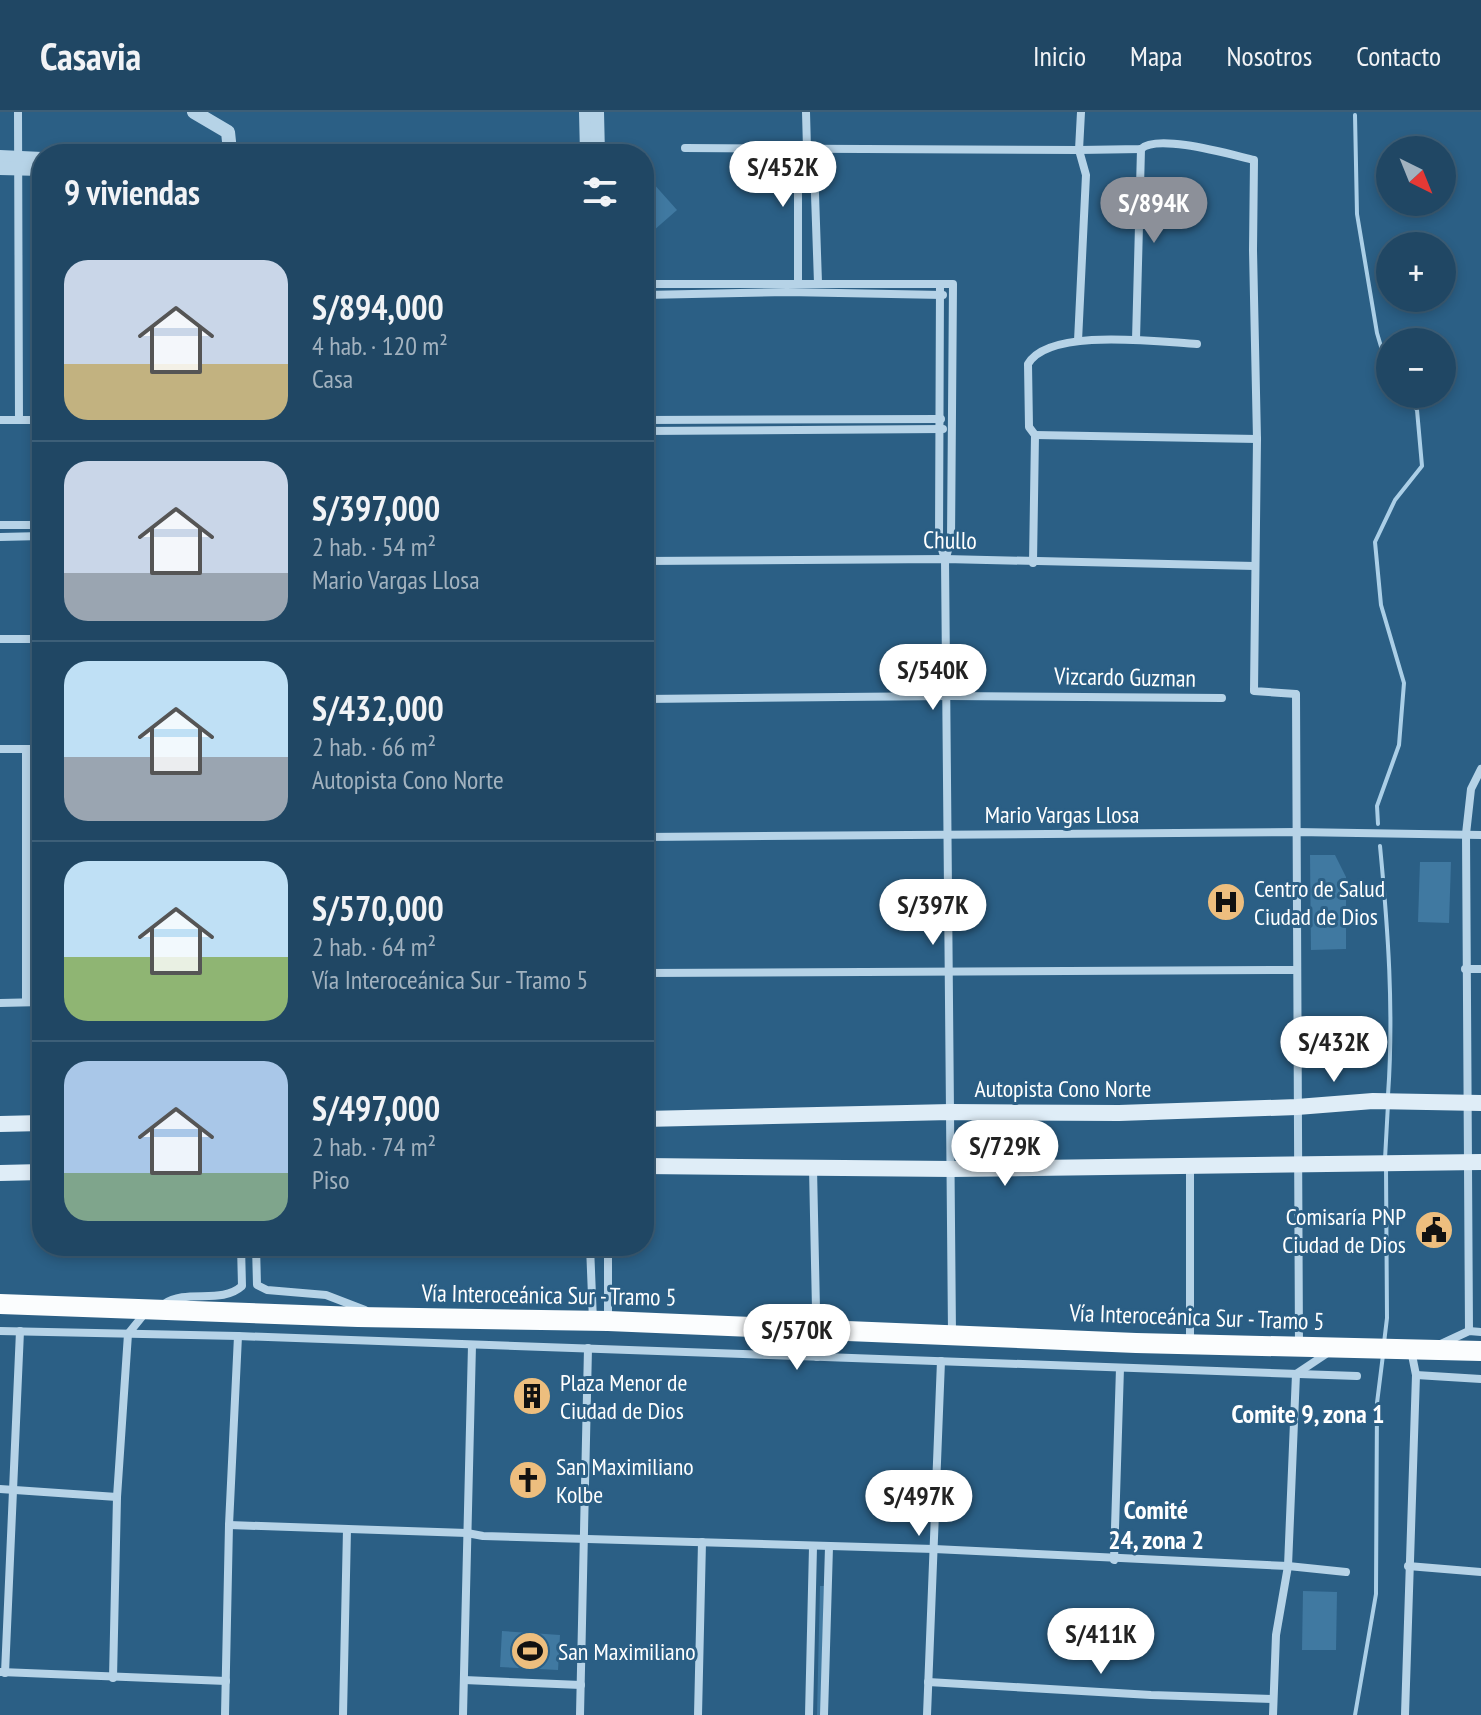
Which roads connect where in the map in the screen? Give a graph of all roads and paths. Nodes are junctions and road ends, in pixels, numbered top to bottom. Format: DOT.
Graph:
graph roads {
  1 [pos="18,112"];
  2 [pos="194,112"];
  3 [pos="586,112"];
  4 [pos="597,112"];
  5 [pos="806,112"];
  6 [pos="1081,112"];
  7 [pos="233,144"];
  8 [pos="591,144"];
  9 [pos="593,144"];
  10 [pos="685,148"];
  11 [pos="807,149"];
  12 [pos="1141,149"];
  13 [pos="1079,150"];
  14 [pos="0,157"];
  15 [pos="32,161"];
  16 [pos="18,163"];
  17 [pos="32,166"];
  18 [pos="0,168"];
  19 [pos="798,282"];
  20 [pos="818,283"];
  21 [pos="654,284"];
  22 [pos="940,284"];
  23 [pos="953,294"];
  24 [pos="654,295"];
  25 [pos="940,295"];
  26 [pos="1136,340"];
  27 [pos="1078,341"];
  28 [pos="1197,344"];
  29 [pos="941,419"];
  30 [pos="0,420"];
  31 [pos="19,420"];
  32 [pos="32,420"];
  33 [pos="654,420"];
  34 [pos="941,429"];
  35 [pos="952,429"];
  36 [pos="654,431"];
  37 [pos="1035,435"];
  38 [pos="1257,439"];
  39 [pos="0,525"];
  40 [pos="32,525"];
  41 [pos="32,536"];
  42 [pos="0,537"];
  43 [pos="945,559"];
  44 [pos="654,561"];
  45 [pos="1033,563"];
  46 [pos="1255,566"];
  47 [pos="0,639"];
  48 [pos="32,639"];
  49 [pos="948,696"];
  50 [pos="1222,698"];
  51 [pos="654,699"];
  52 [pos="0,749"];
  53 [pos="26,749"];
  54 [pos="32,749"];
  55 [pos="1481,769"];
  56 [pos="1296,832"];
  57 [pos="1466,834"];
  58 [pos="949,835"];
  59 [pos="1481,835"];
  60 [pos="654,837"];
  61 [pos="1465,969"];
  62 [pos="1481,969"];
  63 [pos="1297,970"];
  64 [pos="949,972"];
  65 [pos="654,973"];
  66 [pos="26,1002"];
  67 [pos="0,1003"];
  68 [pos="32,1003"];
  69 [pos="1474,1103"];
  70 [pos="1297,1107"];
  71 [pos="951,1112"];
  72 [pos="654,1119"];
  73 [pos="32,1123"];
  74 [pos="0,1124"];
  75 [pos="1475,1162"];
  76 [pos="1190,1164"];
  77 [pos="1300,1164"];
  78 [pos="654,1166"];
  79 [pos="813,1168"];
  80 [pos="952,1169"];
  81 [pos="32,1172"];
  82 [pos="0,1173"];
  83 [pos="241,1256"];
  84 [pos="256,1256"];
  85 [pos="591,1256"];
  86 [pos="607,1256"];
  87 [pos="0,1304"];
  88 [pos="153,1309"];
  89 [pos="383,1317"];
  90 [pos="600,1321"];
  91 [pos="817,1330"];
  92 [pos="0,1331"];
  93 [pos="20,1331"];
  94 [pos="1469,1331"];
  95 [pos="1481,1332"];
  96 [pos="128,1334"];
  97 [pos="952,1334"];
  98 [pos="238,1336"];
  99 [pos="1190,1344"];
  100 [pos="472,1345"];
  101 [pos="1299,1347"];
  102 [pos="1336,1347"];
  103 [pos="588,1348"];
  104 [pos="1413,1349"];
  105 [pos="1481,1351"];
  106 [pos="817,1357"];
  107 [pos="941,1361"];
  108 [pos="1120,1368"];
  109 [pos="1296,1374"];
  110 [pos="1416,1375"];
  111 [pos="1357,1376"];
  112 [pos="1481,1379"];
  113 [pos="0,1489"];
  114 [pos="13,1490"];
  115 [pos="117,1497"];
  116 [pos="229,1525"];
  117 [pos="347,1529"];
  118 [pos="467,1533"];
  119 [pos="584,1540"];
  120 [pos="702,1542"];
  121 [pos="813,1547"];
  122 [pos="829,1547"];
  123 [pos="934,1549"];
  124 [pos="1114,1560"];
  125 [pos="1288,1566"];
  126 [pos="1408,1566"];
  127 [pos="1346,1572"];
  128 [pos="1481,1572"];
  129 [pos="3,1672"];
  130 [pos="113,1678"];
  131 [pos="464,1680"];
  132 [pos="226,1681"];
  133 [pos="928,1682"];
  134 [pos="581,1685"];
  135 [pos="1273,1699"];
  136 [pos="225,1715"];
  137 [pos="343,1715"];
  138 [pos="463,1715"];
  139 [pos="580,1715"];
  140 [pos="698,1715"];
  141 [pos="809,1715"];
  142 [pos="824,1715"];
  143 [pos="927,1715"];
  144 [pos="1273,1715"];
  145 [pos="1405,1715"];
  1 -- 16 [label="street"];
  2 -- 7 [label="street"];
  3 -- 8 [label="street"];
  4 -- 9 [label="street"];
  5 -- 11 [label="street"];
  6 -- 13 [label="street"];
  10 -- 11 [label="street"];
  11 -- 13 [label="street"];
  11 -- 19 [label="street"];
  11 -- 20 [label="street"];
  12 -- 13 [label="street"];
  12 -- 26 [label="street"];
  12 -- 38 [label="street"];
  13 -- 27 [label="street"];
  14 -- 16 [label="street"];
  15 -- 16 [label="street"];
  16 -- 17 [label="street"];
  16 -- 18 [label="street"];
  16 -- 31 [label="street"];
  19 -- 20 [label="street"];
  19 -- 21 [label="street"];
  20 -- 22 [label="street"];
  22 -- 23 [label="street"];
  22 -- 25 [label="street"];
  23 -- 25 [label="street"];
  23 -- 35 [label="street"];
  24 -- 25 [label="street"];
  25 -- 29 [label="street"];
  26 -- 27 [label="street"];
  26 -- 28 [label="street"];
  27 -- 37 [label="street"];
  29 -- 33 [label="street"];
  29 -- 34 [label="street"];
  30 -- 31 [label="street"];
  31 -- 32 [label="street"];
  34 -- 35 [label="street"];
  34 -- 36 [label="street"];
  34 -- 43 [label="street"];
  35 -- 43 [label="street"];
  37 -- 38 [label="street"];
  37 -- 45 [label="street"];
  38 -- 46 [label="street"];
  39 -- 40 [label="street"];
  41 -- 42 [label="street"];
  43 -- 44 [label="street, Chullo"];
  43 -- 45 [label="street, Chullo"];
  43 -- 49 [label="street"];
  45 -- 46 [label="street, Chullo"];
  46 -- 56 [label="street"];
  47 -- 48 [label="street"];
  49 -- 50 [label="street, Vizcardo Guzman"];
  49 -- 51 [label="street, Vizcardo Guzman"];
  49 -- 58 [label="street"];
  52 -- 53 [label="street"];
  53 -- 54 [label="street"];
  53 -- 66 [label="street"];
  55 -- 57 [label="street"];
  56 -- 57 [label="street, Mario Vargas Llosa"];
  56 -- 58 [label="street, Mario Vargas Llosa"];
  56 -- 63 [label="street"];
  57 -- 59 [label="street, Mario Vargas Llosa"];
  57 -- 61 [label="street"];
  58 -- 60 [label="street, Mario Vargas Llosa"];
  58 -- 64 [label="street"];
  61 -- 62 [label="street"];
  61 -- 69 [label="street"];
  63 -- 64 [label="street"];
  63 -- 70 [label="street"];
  64 -- 65 [label="street"];
  64 -- 71 [label="street"];
  66 -- 67 [label="street"];
  66 -- 68 [label="street"];
  69 -- 70 [label="main road, Autopista Cono Norte"];
  69 -- 75 [label="street"];
  70 -- 71 [label="main road, Autopista Cono Norte"];
  70 -- 77 [label="street"];
  71 -- 72 [label="main road, Autopista Cono Norte"];
  71 -- 80 [label="street"];
  73 -- 74 [label="main road"];
  75 -- 77 [label="main road"];
  75 -- 94 [label="street"];
  76 -- 77 [label="main road"];
  76 -- 80 [label="main road"];
  76 -- 99 [label="street"];
  77 -- 101 [label="street"];
  78 -- 79 [label="main road"];
  79 -- 80 [label="main road"];
  79 -- 91 [label="street"];
  80 -- 97 [label="street"];
  81 -- 82 [label="main road"];
  83 -- 88 [label="street"];
  84 -- 89 [label="street"];
  85 -- 90 [label="street"];
  86 -- 90 [label="street"];
  87 -- 88 [label="highway, Vía Interoceánica Sur - Tramo 5"];
  88 -- 89 [label="highway, Vía Interoceánica Sur - Tramo 5"];
  88 -- 96 [label="street"];
  89 -- 90 [label="highway, Vía Interoceánica Sur - Tramo 5"];
  90 -- 91 [label="highway, Vía Interoceánica Sur - Tramo 5"];
  91 -- 97 [label="highway, Vía Interoceánica Sur - Tramo 5"];
  91 -- 106 [label="street"];
  92 -- 93 [label="street"];
  93 -- 96 [label="street"];
  93 -- 114 [label="street"];
  94 -- 95 [label="street"];
  94 -- 104 [label="street"];
  96 -- 98 [label="street"];
  96 -- 115 [label="street"];
  97 -- 99 [label="highway, Vía Interoceánica Sur - Tramo 5"];
  98 -- 100 [label="street"];
  98 -- 116 [label="street"];
  99 -- 101 [label="highway, Vía Interoceánica Sur - Tramo 5"];
  100 -- 103 [label="street"];
  100 -- 118 [label="street"];
  101 -- 102 [label="highway, Vía Interoceánica Sur - Tramo 5"];
  102 -- 104 [label="highway, Vía Interoceánica Sur - Tramo 5"];
  102 -- 109 [label="street"];
  103 -- 106 [label="street"];
  103 -- 119 [label="street"];
  104 -- 105 [label="highway, Vía Interoceánica Sur - Tramo 5"];
  104 -- 110 [label="street"];
  106 -- 107 [label="street"];
  107 -- 108 [label="street"];
  107 -- 123 [label="street"];
  108 -- 109 [label="street"];
  108 -- 124 [label="street"];
  109 -- 111 [label="street"];
  109 -- 125 [label="street"];
  110 -- 112 [label="street"];
  110 -- 126 [label="street"];
  113 -- 114 [label="street"];
  114 -- 115 [label="street"];
  114 -- 129 [label="street"];
  115 -- 130 [label="street"];
  116 -- 117 [label="street"];
  116 -- 132 [label="street"];
  117 -- 118 [label="street"];
  117 -- 137 [label="street"];
  118 -- 119 [label="street"];
  118 -- 131 [label="street"];
  119 -- 120 [label="street"];
  119 -- 134 [label="street"];
  120 -- 121 [label="street"];
  120 -- 140 [label="street"];
  121 -- 122 [label="street"];
  121 -- 141 [label="street"];
  122 -- 123 [label="street"];
  122 -- 142 [label="street"];
  123 -- 124 [label="street"];
  123 -- 133 [label="street"];
  124 -- 125 [label="street"];
  125 -- 127 [label="street"];
  125 -- 135 [label="street"];
  126 -- 128 [label="street"];
  126 -- 145 [label="street"];
  129 -- 130 [label="street"];
  130 -- 132 [label="street"];
  131 -- 134 [label="street"];
  131 -- 138 [label="street"];
  132 -- 136 [label="street"];
  133 -- 135 [label="street"];
  133 -- 143 [label="street"];
  134 -- 139 [label="street"];
  135 -- 144 [label="street"];
}
